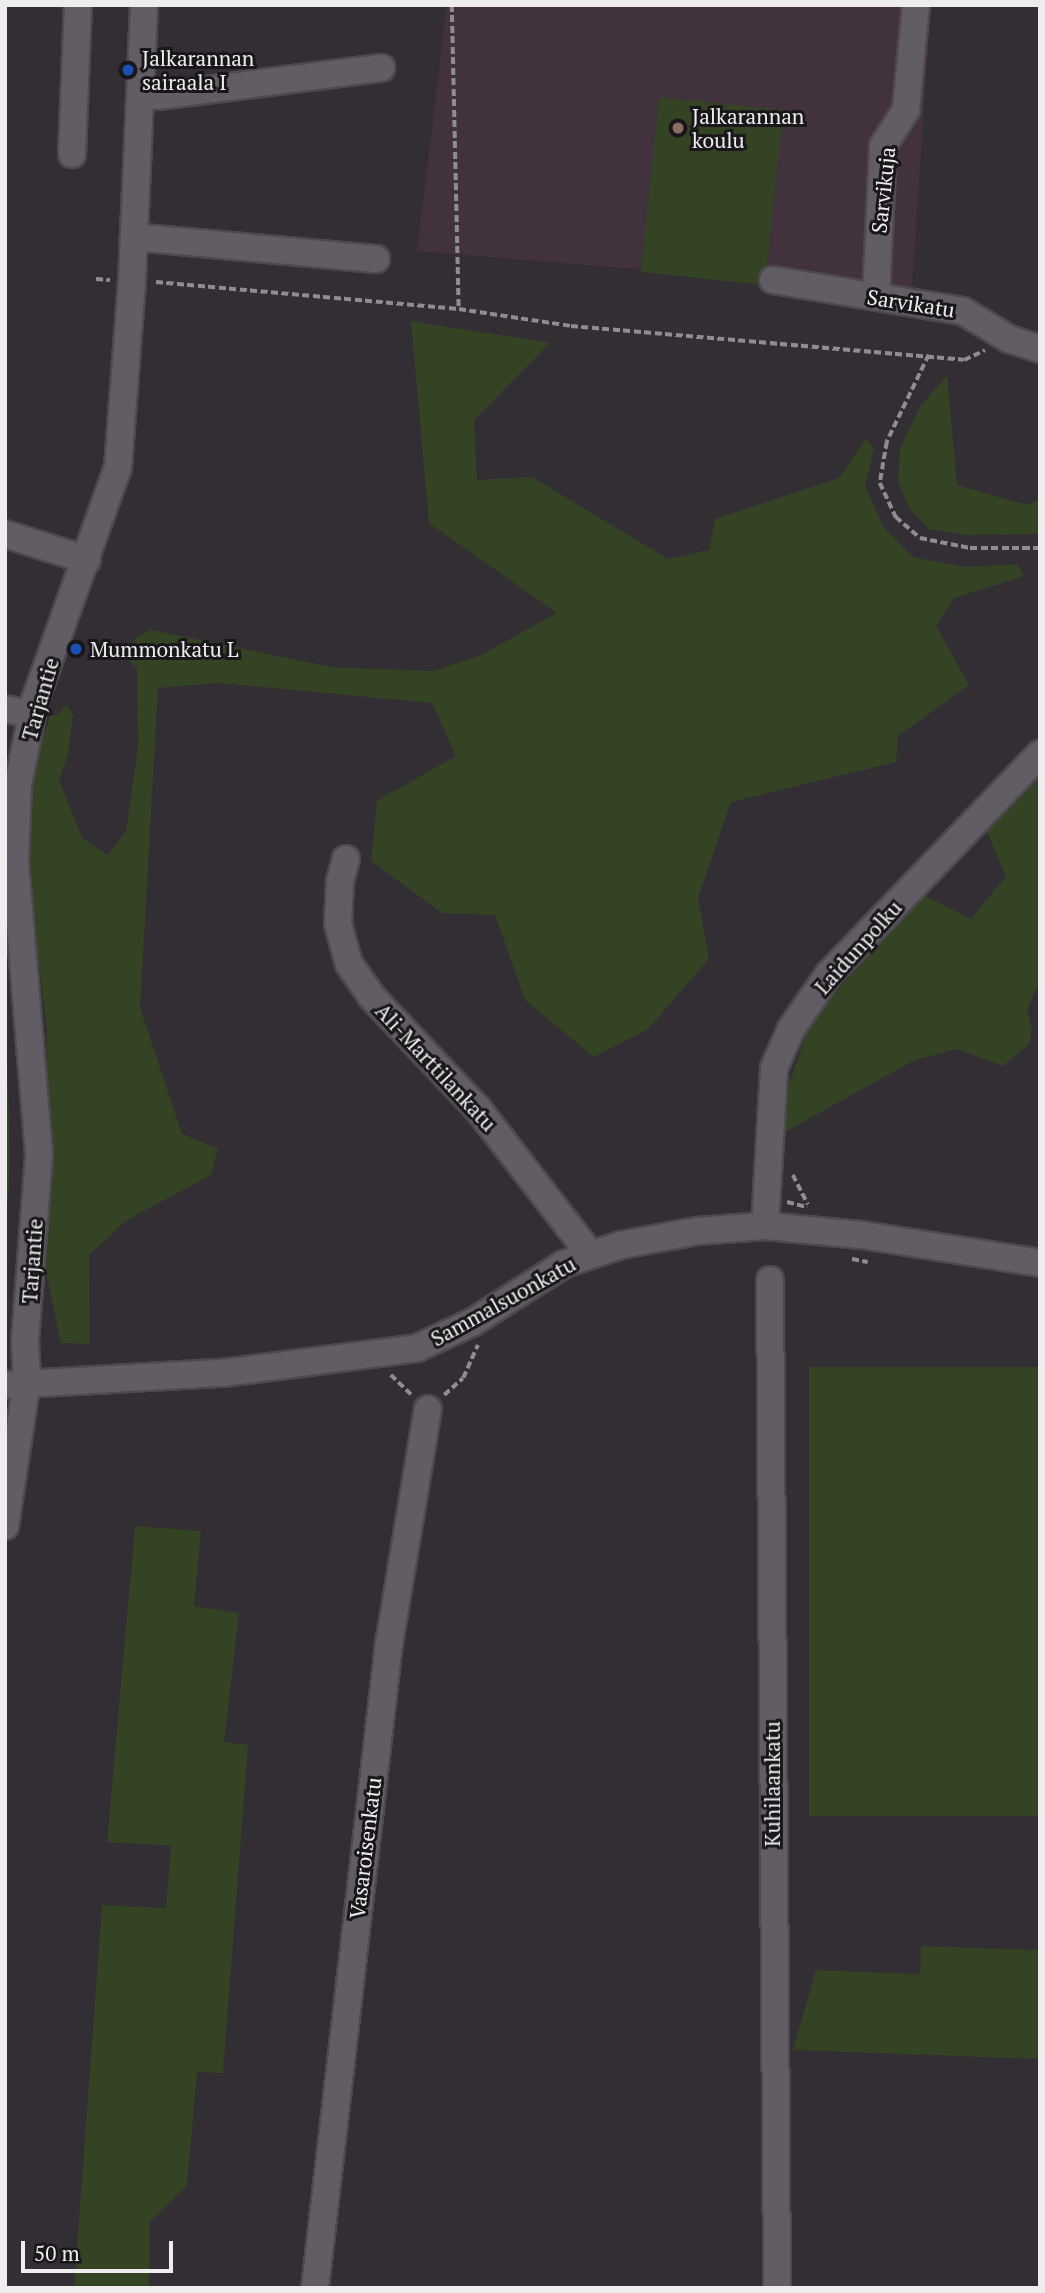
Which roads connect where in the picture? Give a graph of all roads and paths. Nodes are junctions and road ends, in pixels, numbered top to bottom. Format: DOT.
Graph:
graph roads {
  1 [pos="78,5"];
  2 [pos="144,5"];
  3 [pos="452,5"];
  4 [pos="916,5"];
  5 [pos="382,68"];
  6 [pos="140,94"];
  7 [pos="72,154"];
  8 [pos="134,237"];
  9 [pos="376,259"];
  10 [pos="96,279"];
  11 [pos="132,280"];
  12 [pos="773,281"];
  13 [pos="876,297"];
  14 [pos="459,309"];
  15 [pos="1009,339"];
  16 [pos="1040,349"];
  17 [pos="929,355"];
  18 [pos="5,534"];
  19 [pos="1040,548"];
  20 [pos="88,560"];
  21 [pos="5,709"];
  22 [pos="32,714"];
  23 [pos="1040,754"];
  24 [pos="346,859"];
  25 [pos="766,1200"];
  26 [pos="765,1226"];
  27 [pos="805,1230"];
  28 [pos="590,1254"];
  29 [pos="1040,1263"];
  30 [pos="770,1280"];
  31 [pos="390,1374"];
  32 [pos="16,1383"];
  33 [pos="428,1409"];
  34 [pos="5,1526"];
  35 [pos="315,2288"];
  36 [pos="777,2288"];
  1 -- 7 [label="street"];
  2 -- 6 [label="street, Tarjantie"];
  3 -- 14 [label="path"];
  4 -- 13 [label="street, Sarvikuja"];
  5 -- 6 [label="street"];
  6 -- 8 [label="street, Tarjantie"];
  8 -- 9 [label="street"];
  8 -- 11 [label="street, Tarjantie"];
  10 -- 11 [label="path"];
  11 -- 14 [label="path"];
  11 -- 20 [label="street, Tarjantie"];
  12 -- 13 [label="street, Sarvikatu"];
  13 -- 15 [label="street, Sarvikatu"];
  14 -- 17 [label="path"];
  15 -- 16 [label="street, Sarvikatu"];
  15 -- 17 [label="path"];
  17 -- 19 [label="path"];
  18 -- 20 [label="street"];
  20 -- 22 [label="street, Tarjantie"];
  21 -- 22 [label="street"];
  22 -- 32 [label="street, Tarjantie"];
  23 -- 25 [label="street, Laidunpolku"];
  24 -- 28 [label="street, Ali-Marttilankatu"];
  25 -- 26 [label="street, Laidunpolku"];
  25 -- 27 [label="path"];
  26 -- 27 [label="street, Sammalsuonkatu"];
  26 -- 28 [label="street, Sammalsuonkatu"];
  27 -- 29 [label="street, Sammalsuonkatu"];
  28 -- 32 [label="street, Sammalsuonkatu"];
  30 -- 36 [label="street, Kuhilaankatu"];
  31 -- 33 [label="path"];
  32 -- 34 [label="street, Tarjantie"];
  33 -- 35 [label="street, Vasaroisenkatu"];
}
